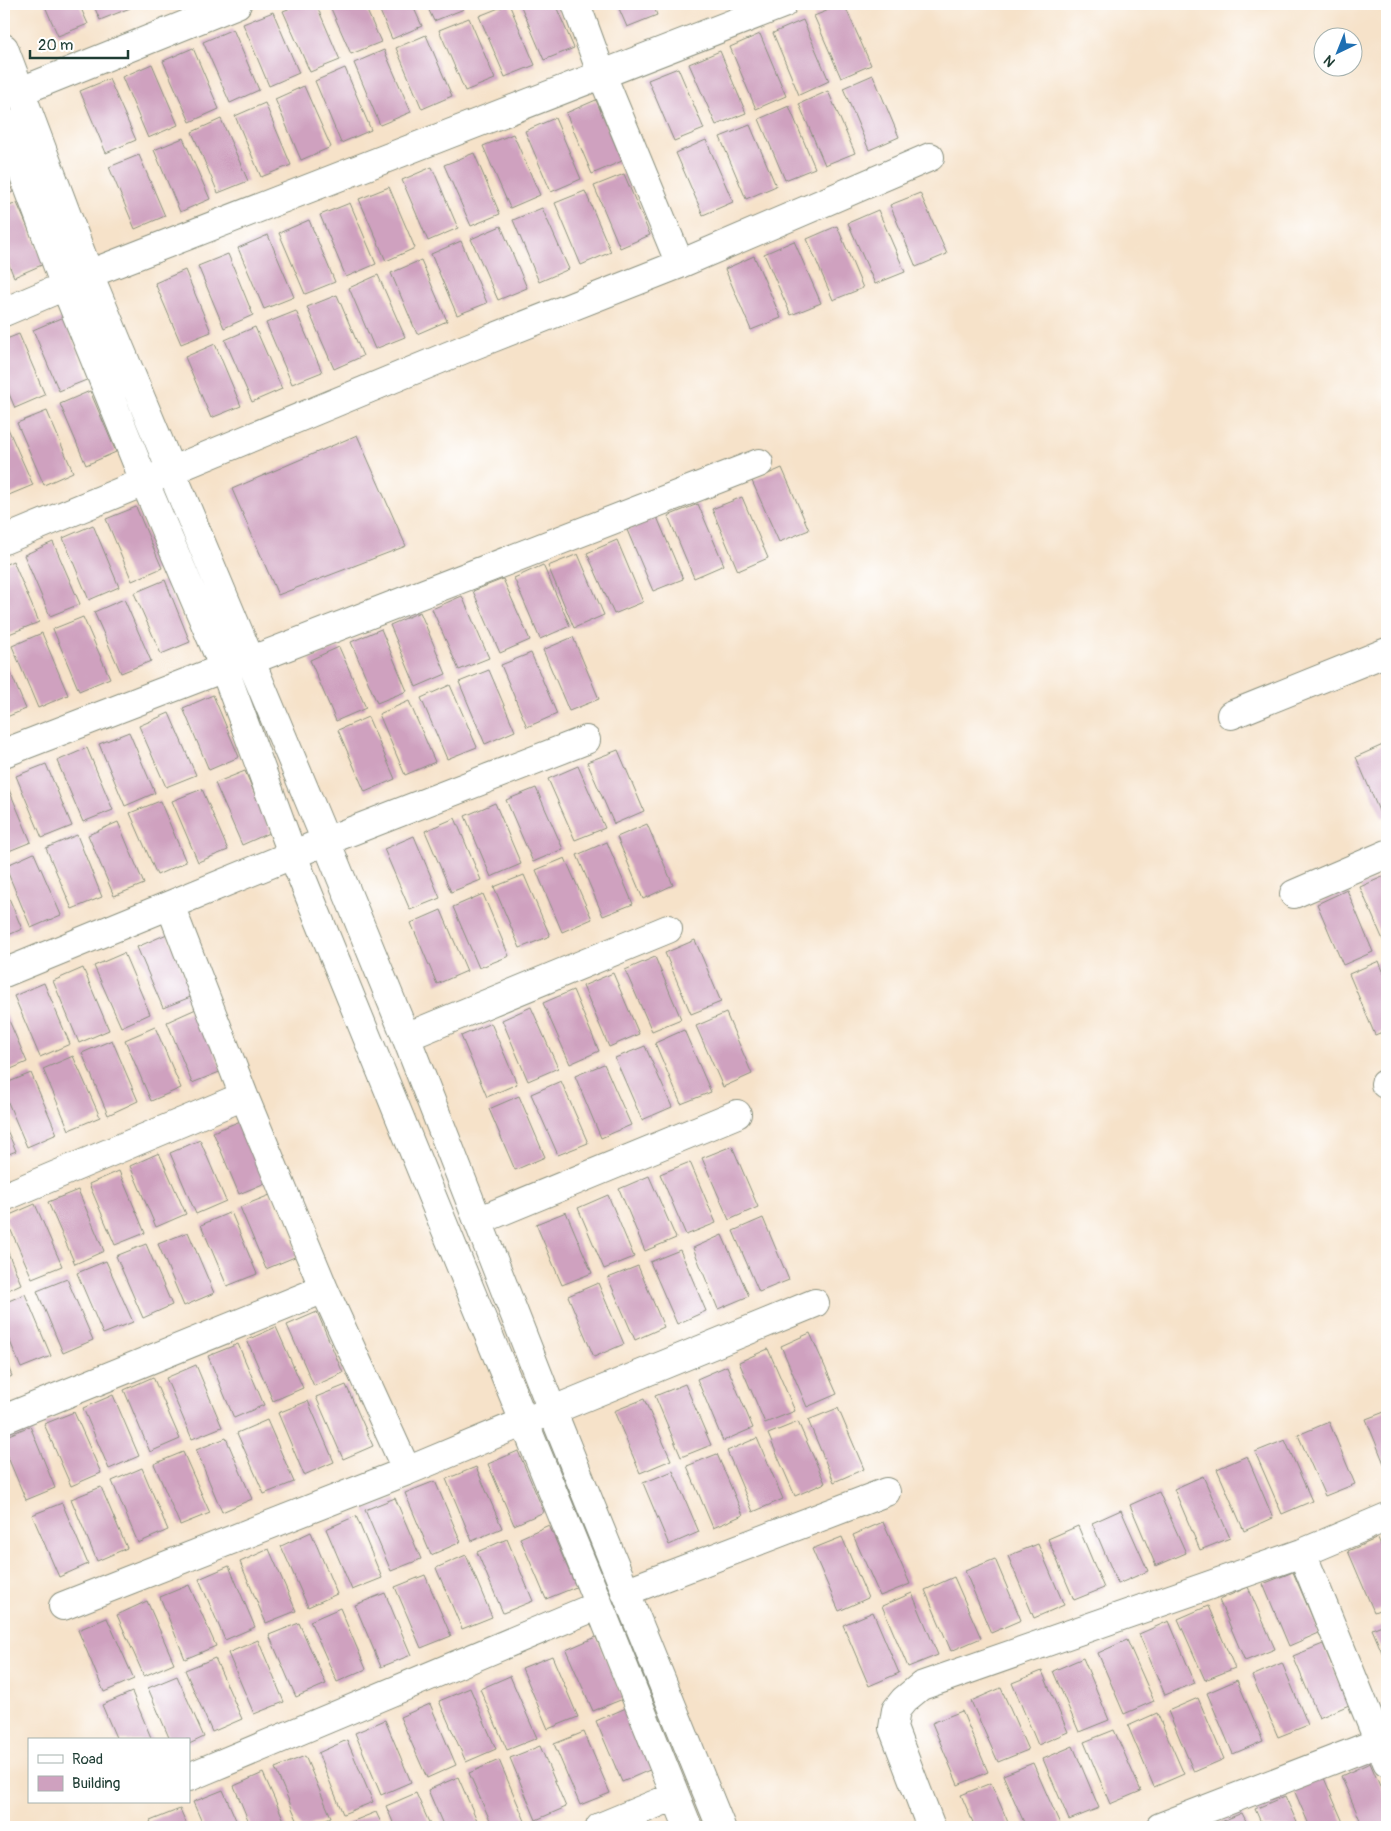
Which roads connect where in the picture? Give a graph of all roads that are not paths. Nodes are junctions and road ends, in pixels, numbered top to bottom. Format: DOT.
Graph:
graph roads {
  1 [pos="237,4"];
  2 [pos="576,4"];
  3 [pos="783,4"];
  4 [pos="4,48"];
  5 [pos="602,76"];
  6 [pos="21,90"];
  7 [pos="4,122"];
  8 [pos="930,157"];
  9 [pos="680,264"];
  10 [pos="89,274"];
  11 [pos="65,286"];
  12 [pos="4,312"];
  13 [pos="759,463"];
  14 [pos="172,470"];
  15 [pos="145,483"];
  16 [pos="4,540"];
  17 [pos="1387,652"];
  18 [pos="252,660"];
  19 [pos="224,668"];
  20 [pos="1231,715"];
  21 [pos="586,740"];
  22 [pos="4,754"];
  23 [pos="326,841"];
  24 [pos="1387,854"];
  25 [pos="293,856"];
  26 [pos="1294,894"];
  27 [pos="170,905"];
  28 [pos="668,929"];
  29 [pos="4,973"];
  30 [pos="406,1037"];
  31 [pos="244,1096"];
  32 [pos="737,1114"];
  33 [pos="4,1197"];
  34 [pos="478,1221"];
  35 [pos="324,1289"];
  36 [pos="815,1303"];
  37 [pos="552,1410"];
  38 [pos="4,1419"];
  39 [pos="524,1422"];
  40 [pos="408,1471"];
  41 [pos="886,1492"];
  42 [pos="1387,1517"];
  43 [pos="1302,1553"];
  44 [pos="626,1592"];
  45 [pos="599,1605"];
  46 [pos="63,1606"];
  47 [pos="1384,1748"];
  48 [pos="190,1777"];
  49 [pos="675,1796"];
  50 [pos="600,1827"];
  51 [pos="688,1827"];
  52 [pos="722,1827"];
  53 [pos="931,1827"];
  54 [pos="1160,1827"];
  1 -- 6 [label="street"];
  2 -- 5 [label="street"];
  3 -- 5 [label="street"];
  4 -- 6 [label="street"];
  5 -- 9 [label="street"];
  5 -- 10 [label="street"];
  6 -- 10 [label="street"];
  7 -- 11 [label="street"];
  8 -- 9 [label="street"];
  9 -- 14 [label="street"];
  10 -- 11 [label="street"];
  10 -- 14 [label="street"];
  11 -- 12 [label="street"];
  11 -- 15 [label="street"];
  13 -- 18 [label="street"];
  14 -- 15 [label="street"];
  14 -- 18 [label="street"];
  15 -- 16 [label="street"];
  15 -- 19 [label="street"];
  17 -- 20 [label="street"];
  18 -- 23 [label="street"];
  19 -- 22 [label="street"];
  19 -- 25 [label="street"];
  21 -- 23 [label="street"];
  23 -- 25 [label="street"];
  23 -- 30 [label="street"];
  24 -- 26 [label="street"];
  25 -- 27 [label="street"];
  25 -- 39 [label="street"];
  27 -- 29 [label="street"];
  27 -- 31 [label="street"];
  28 -- 30 [label="street"];
  30 -- 34 [label="street"];
  31 -- 33 [label="street"];
  31 -- 35 [label="street"];
  32 -- 34 [label="street"];
  34 -- 37 [label="street"];
  35 -- 38 [label="street"];
  35 -- 40 [label="street"];
  36 -- 37 [label="street"];
  37 -- 39 [label="street"];
  37 -- 44 [label="street"];
  39 -- 40 [label="street"];
  39 -- 45 [label="street"];
  40 -- 46 [label="street"];
  41 -- 44 [label="street"];
  42 -- 43 [label="street"];
  43 -- 47 [label="street"];
  43 -- 53 [label="street"];
  44 -- 52 [label="street"];
  45 -- 48 [label="street"];
  45 -- 49 [label="street"];
  47 -- 54 [label="street"];
  49 -- 50 [label="street"];
  49 -- 51 [label="street"];
}
